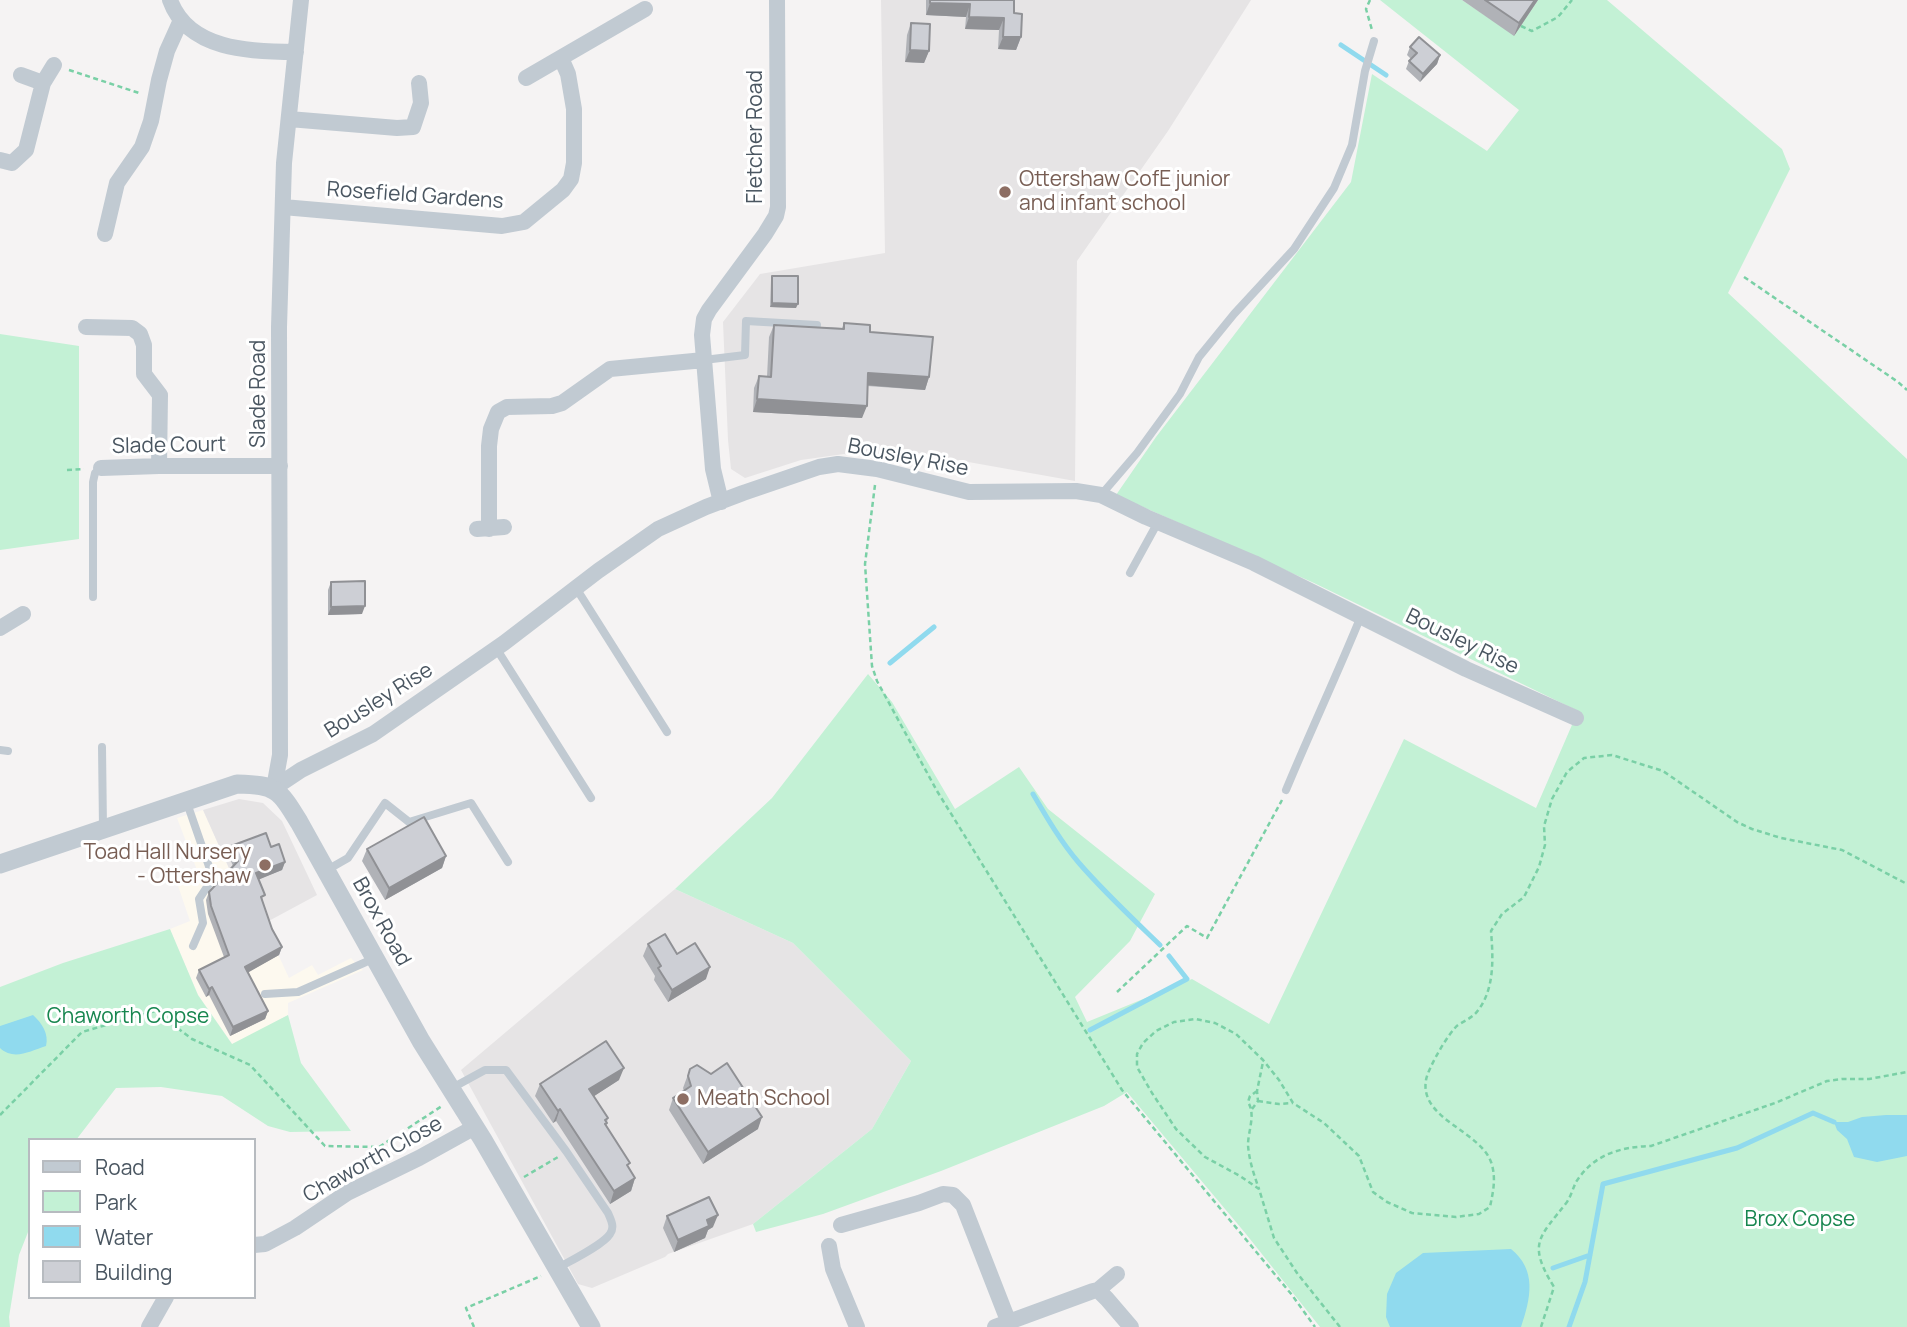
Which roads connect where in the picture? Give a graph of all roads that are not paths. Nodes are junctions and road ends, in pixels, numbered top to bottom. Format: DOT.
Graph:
graph roads {
  1 [pos="170,0"];
  2 [pos="301,0"];
  3 [pos="777,0"];
  4 [pos="645,9"];
  5 [pos="181,20"];
  6 [pos="1374,41"];
  7 [pos="296,52"];
  8 [pos="561,58"];
  9 [pos="54,65"];
  10 [pos="21,75"];
  11 [pos="526,78"];
  12 [pos="43,83"];
  13 [pos="419,83"];
  14 [pos="289,119"];
  15 [pos="0,160"];
  16 [pos="283,207"];
  17 [pos="105,234"];
  18 [pos="817,325"];
  19 [pos="86,327"];
  20 [pos="704,360"];
  21 [pos="159,466"];
  22 [pos="280,466"];
  23 [pos="101,468"];
  24 [pos="1101,495"];
  25 [pos="721,502"];
  26 [pos="1158,522"];
  27 [pos="490,528"];
  28 [pos="1129,573"];
  29 [pos="576,588"];
  30 [pos="93,597"];
  31 [pos="23,614"];
  32 [pos="1361,617"];
  33 [pos="0,628"];
  34 [pos="496,648"];
  35 [pos="1576,718"];
  36 [pos="667,732"];
  37 [pos="102,747"];
  38 [pos="274,788"];
  39 [pos="1286,790"];
  40 [pos="591,798"];
  41 [pos="186,800"];
  42 [pos="103,828"];
  43 [pos="508,862"];
  44 [pos="0,864"];
  45 [pos="327,870"];
  46 [pos="193,946"];
  47 [pos="374,958"];
  48 [pos="265,994"];
  49 [pos="453,1092"];
  50 [pos="475,1127"];
  51 [pos="841,1225"];
  52 [pos="256,1245"];
  53 [pos="829,1246"];
  54 [pos="558,1268"];
  55 [pos="1117,1274"];
  56 [pos="1098,1290"];
  57 [pos="165,1299"];
  58 [pos="1002,1325"];
  59 [pos="149,1327"];
  60 [pos="592,1327"];
  61 [pos="857,1327"];
  62 [pos="1131,1327"];
  1 -- 5 [label="street"];
  2 -- 7 [label="street, Slade Road"];
  3 -- 20 [label="street, Fletcher Road"];
  4 -- 8 [label="street"];
  5 -- 7 [label="street"];
  5 -- 17 [label="street"];
  6 -- 24 [label="lane"];
  7 -- 14 [label="street, Slade Road"];
  8 -- 11 [label="street"];
  8 -- 16 [label="street, Rosefield Gardens"];
  9 -- 12 [label="street"];
  10 -- 12 [label="street"];
  12 -- 15 [label="street"];
  13 -- 14 [label="street"];
  14 -- 16 [label="street, Slade Road"];
  16 -- 22 [label="street, Slade Road"];
  18 -- 20 [label="lane"];
  19 -- 21 [label="street"];
  20 -- 25 [label="street, Fletcher Road"];
  20 -- 27 [label="street"];
  21 -- 22 [label="street, Slade Court"];
  21 -- 23 [label="street, Slade Court"];
  22 -- 38 [label="street, Slade Road"];
  23 -- 30 [label="lane"];
  24 -- 25 [label="street, Bousley Rise"];
  24 -- 26 [label="street, Bousley Rise"];
  25 -- 29 [label="street, Bousley Rise"];
  26 -- 28 [label="lane"];
  26 -- 32 [label="street, Bousley Rise"];
  29 -- 34 [label="street, Bousley Rise"];
  29 -- 36 [label="lane"];
  31 -- 33 [label="street"];
  32 -- 35 [label="street, Bousley Rise"];
  32 -- 39 [label="lane"];
  34 -- 38 [label="street, Bousley Rise"];
  34 -- 40 [label="lane"];
  37 -- 42 [label="lane"];
  38 -- 41 [label="street"];
  38 -- 45 [label="street, Brox Road"];
  41 -- 42 [label="street"];
  41 -- 46 [label="lane"];
  42 -- 44 [label="street"];
  43 -- 45 [label="lane"];
  45 -- 47 [label="street, Brox Road"];
  47 -- 48 [label="lane"];
  47 -- 49 [label="street, Brox Road"];
  49 -- 50 [label="street, Brox Road"];
  49 -- 54 [label="lane"];
  50 -- 52 [label="street, Chaworth Close"];
  50 -- 54 [label="street, Brox Road"];
  51 -- 58 [label="street"];
  53 -- 61 [label="street"];
  54 -- 60 [label="street, Brox Road"];
  55 -- 56 [label="street"];
  56 -- 58 [label="street"];
  56 -- 62 [label="street"];
  57 -- 59 [label="street"];
}
